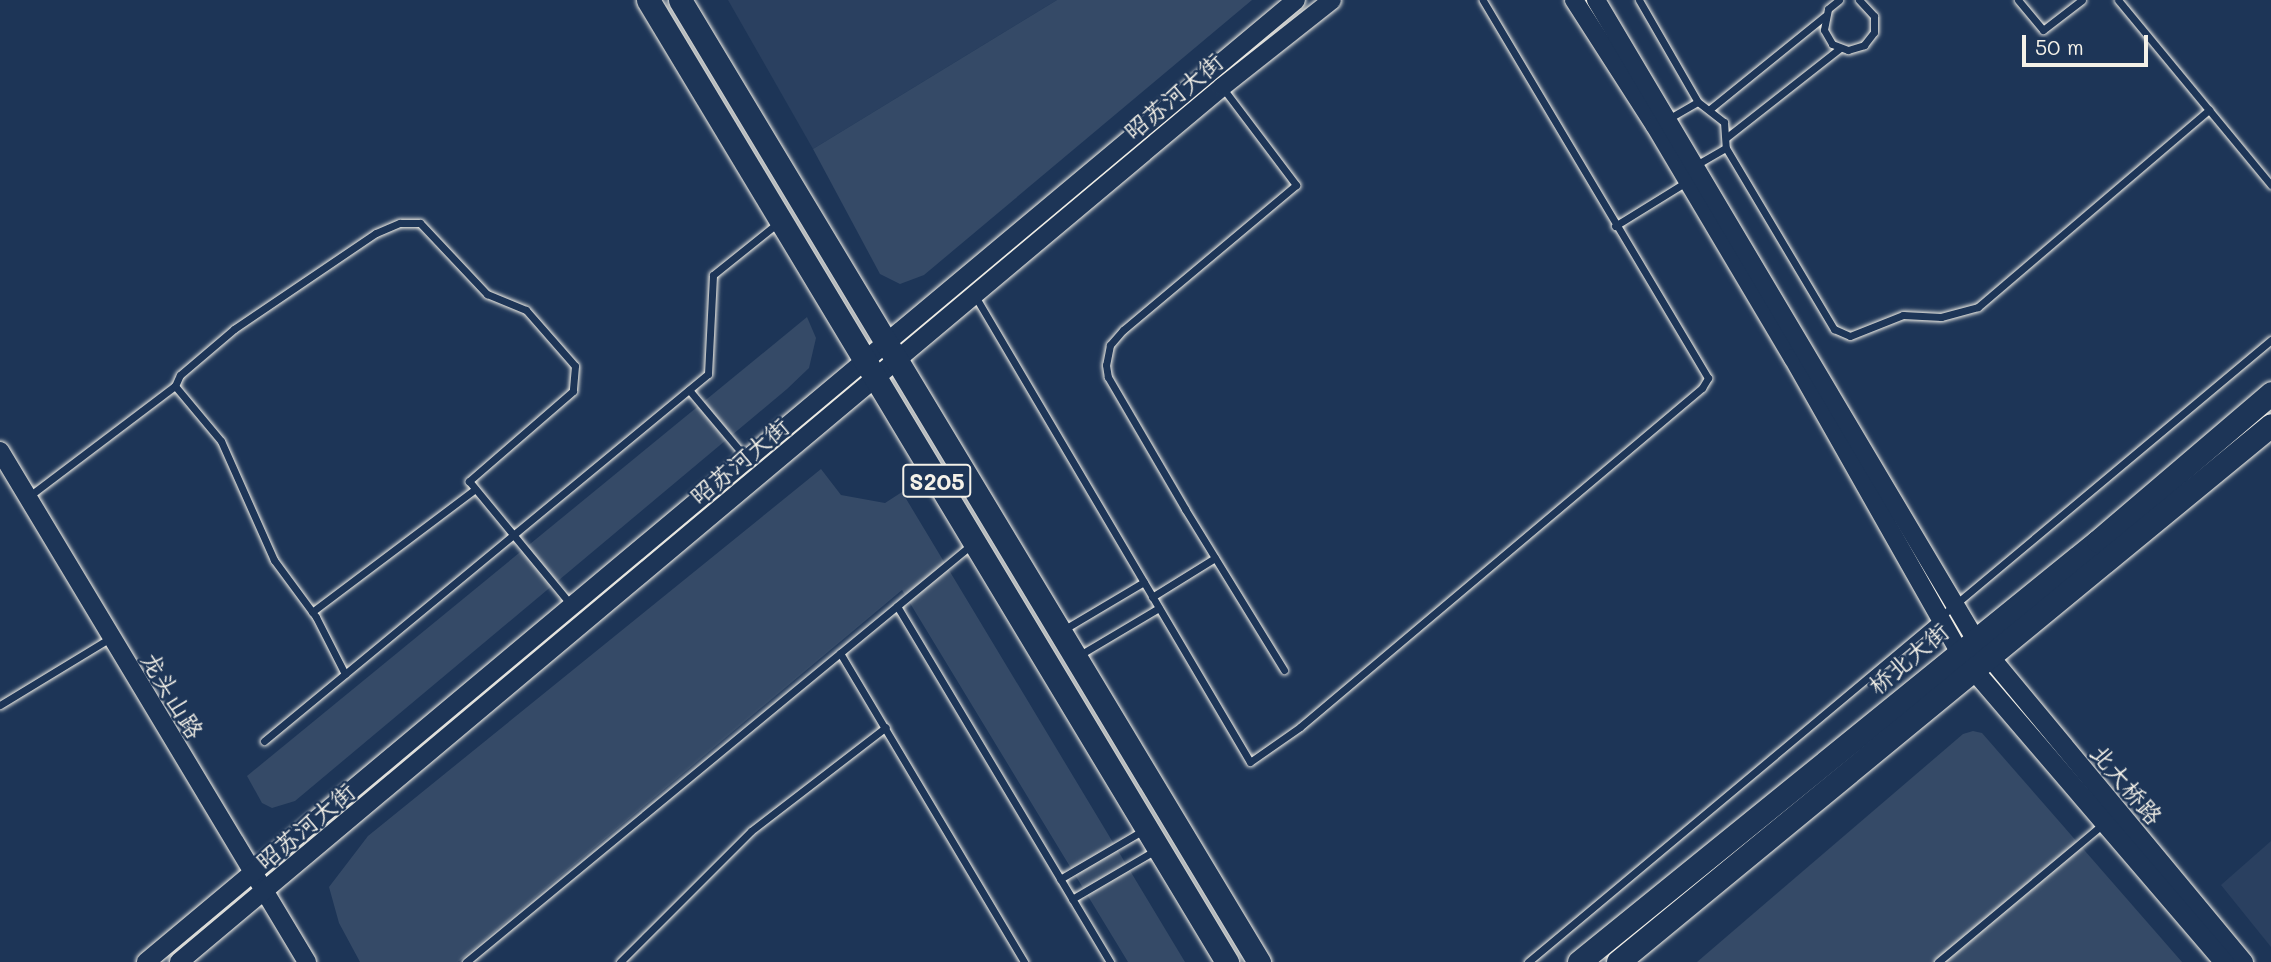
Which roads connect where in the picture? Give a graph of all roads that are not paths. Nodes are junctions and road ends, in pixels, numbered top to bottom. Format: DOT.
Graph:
graph roads {
  1 [pos="648,0"];
  2 [pos="680,0"];
  3 [pos="1296,0"];
  4 [pos="1332,0"];
  5 [pos="1483,0"];
  6 [pos="1574,0"];
  7 [pos="1596,0"];
  8 [pos="1639,0"];
  9 [pos="1859,0"];
  10 [pos="2018,0"];
  11 [pos="2082,0"];
  12 [pos="2118,0"];
  13 [pos="1834,1"];
  14 [pos="1825,16"];
  15 [pos="1840,48"];
  16 [pos="1222,87"];
  17 [pos="1698,102"];
  18 [pos="1710,109"];
  19 [pos="2209,110"];
  20 [pos="1662,122"];
  21 [pos="1727,137"];
  22 [pos="1726,148"];
  23 [pos="1689,173"];
  24 [pos="2271,185"];
  25 [pos="781,221"];
  26 [pos="1615,226"];
  27 [pos="975,295"];
  28 [pos="2271,340"];
  29 [pos="891,353"];
  30 [pos="871,370"];
  31 [pos="175,386"];
  32 [pos="689,390"];
  33 [pos="2271,393"];
  34 [pos="2271,425"];
  35 [pos="0,451"];
  36 [pos="747,460"];
  37 [pos="475,489"];
  38 [pos="27,497"];
  39 [pos="513,535"];
  40 [pos="974,542"];
  41 [pos="1215,558"];
  42 [pos="1144,582"];
  43 [pos="1152,597"];
  44 [pos="1958,604"];
  45 [pos="572,606"];
  46 [pos="897,606"];
  47 [pos="1159,608"];
  48 [pos="312,612"];
  49 [pos="1940,618"];
  50 [pos="1060,632"];
  51 [pos="110,638"];
  52 [pos="1966,644"];
  53 [pos="840,653"];
  54 [pos="1075,658"];
  55 [pos="1981,664"];
  56 [pos="1284,670"];
  57 [pos="345,674"];
  58 [pos="0,705"];
  59 [pos="886,727"];
  60 [pos="264,741"];
  61 [pos="2113,816"];
  62 [pos="1147,829"];
  63 [pos="1159,849"];
  64 [pos="254,874"];
  65 [pos="1060,879"];
  66 [pos="265,892"];
  67 [pos="1072,899"];
  68 [pos="146,962"];
  69 [pos="179,962"];
  70 [pos="307,962"];
  71 [pos="466,962"];
  72 [pos="620,962"];
  73 [pos="1024,962"];
  74 [pos="1110,962"];
  75 [pos="1227,962"];
  76 [pos="1259,962"];
  77 [pos="1528,962"];
  78 [pos="1579,962"];
  79 [pos="1618,962"];
  80 [pos="1938,962"];
  81 [pos="2224,962"];
  82 [pos="2243,962"];
  1 -- 25 [label="main road, S205"];
  2 -- 29 [label="main road, S205"];
  3 -- 29 [label="street, 昭苏河大街"];
  4 -- 16 [label="street, 昭苏河大街"];
  5 -- 26 [label="lane"];
  6 -- 20 [label="street"];
  7 -- 20 [label="street"];
  8 -- 17 [label="lane"];
  9 -- 15 [label="lane"];
  10 -- 11 [label="lane"];
  12 -- 19 [label="lane"];
  13 -- 14 [label="lane"];
  14 -- 15 [label="lane"];
  14 -- 18 [label="lane"];
  15 -- 21 [label="lane"];
  16 -- 27 [label="street, 昭苏河大街"];
  16 -- 41 [label="lane"];
  17 -- 18 [label="lane"];
  17 -- 20 [label="lane"];
  18 -- 21 [label="lane"];
  19 -- 22 [label="lane"];
  19 -- 24 [label="lane"];
  20 -- 23 [label="street"];
  21 -- 22 [label="lane"];
  22 -- 23 [label="lane"];
  23 -- 26 [label="lane"];
  23 -- 44 [label="street"];
  23 -- 49 [label="street"];
  25 -- 30 [label="main road, S205"];
  25 -- 32 [label="lane"];
  26 -- 47 [label="lane"];
  27 -- 29 [label="street, 昭苏河大街"];
  27 -- 42 [label="lane"];
  28 -- 44 [label="lane"];
  29 -- 30 [label="street, 昭苏河大街"];
  29 -- 50 [label="main road, S205"];
  30 -- 36 [label="street, 昭苏河大街"];
  30 -- 40 [label="main road, S205"];
  30 -- 66 [label="street, 昭苏河大街"];
  31 -- 37 [label="lane"];
  31 -- 38 [label="lane"];
  31 -- 48 [label="lane"];
  32 -- 36 [label="lane"];
  32 -- 39 [label="lane"];
  33 -- 52 [label="main road, 桥北大街"];
  34 -- 55 [label="main road, 桥北大街"];
  35 -- 38 [label="street, 龙头山路"];
  36 -- 45 [label="street, 昭苏河大街"];
  37 -- 39 [label="lane"];
  37 -- 48 [label="lane"];
  38 -- 51 [label="street, 龙头山路"];
  39 -- 45 [label="lane"];
  39 -- 57 [label="lane"];
  40 -- 46 [label="lane"];
  40 -- 62 [label="main road, S205"];
  41 -- 43 [label="lane"];
  41 -- 56 [label="lane"];
  42 -- 43 [label="lane"];
  42 -- 50 [label="lane"];
  43 -- 47 [label="lane"];
  44 -- 49 [label="lane"];
  44 -- 52 [label="street"];
  45 -- 64 [label="street, 昭苏河大街"];
  46 -- 53 [label="lane"];
  46 -- 65 [label="lane"];
  47 -- 54 [label="lane"];
  48 -- 57 [label="lane"];
  49 -- 52 [label="street"];
  49 -- 77 [label="lane"];
  50 -- 54 [label="main road, S205"];
  51 -- 58 [label="lane"];
  51 -- 64 [label="street, 龙头山路"];
  52 -- 55 [label="main road, 北大桥路"];
  52 -- 78 [label="main road, 桥北大街"];
  53 -- 59 [label="lane"];
  53 -- 71 [label="lane"];
  54 -- 76 [label="main road, S205"];
  55 -- 61 [label="main road, 北大桥路"];
  55 -- 79 [label="main road, 桥北大街"];
  57 -- 60 [label="lane"];
  59 -- 72 [label="lane"];
  59 -- 73 [label="lane"];
  61 -- 80 [label="lane"];
  61 -- 81 [label="main road, 北大桥路"];
  61 -- 82 [label="main road, 北大桥路"];
  62 -- 63 [label="main road, S205"];
  62 -- 65 [label="lane"];
  63 -- 67 [label="lane"];
  63 -- 75 [label="main road, S205"];
  64 -- 66 [label="street, 龙头山路"];
  64 -- 68 [label="street, 昭苏河大街"];
  65 -- 67 [label="lane"];
  66 -- 69 [label="street, 昭苏河大街"];
  66 -- 70 [label="street, 龙头山路"];
  67 -- 74 [label="lane"];
}
